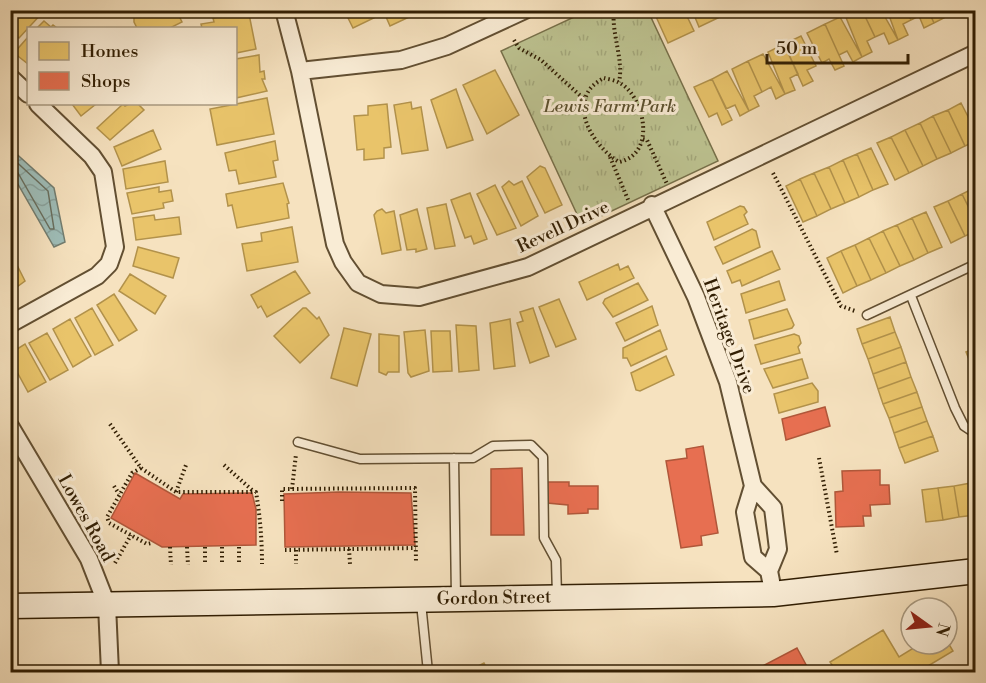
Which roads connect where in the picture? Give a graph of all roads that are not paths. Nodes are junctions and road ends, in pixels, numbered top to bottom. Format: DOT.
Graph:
graph roads {
  1 [pos="284,10"];
  2 [pos="525,10"];
  3 [pos="975,52"];
  4 [pos="300,71"];
  5 [pos="10,77"];
  6 [pos="27,93"];
  7 [pos="39,105"];
  8 [pos="652,205"];
  9 [pos="975,264"];
  10 [pos="911,296"];
  11 [pos="867,315"];
  12 [pos="10,324"];
  13 [pos="10,426"];
  14 [pos="975,434"];
  15 [pos="298,442"];
  16 [pos="454,458"];
  17 [pos="753,486"];
  18 [pos="975,571"];
  19 [pos="771,582"];
  20 [pos="557,597"];
  21 [pos="456,598"];
  22 [pos="421,599"];
  23 [pos="107,605"];
  24 [pos="10,606"];
  25 [pos="110,672"];
  26 [pos="428,672"];
  1 -- 4 [label="street, Revell Drive"];
  2 -- 4 [label="street"];
  3 -- 8 [label="street, Revell Drive"];
  4 -- 8 [label="street, Revell Drive"];
  5 -- 6 [label="street"];
  7 -- 12 [label="street"];
  8 -- 17 [label="street, Heritage Drive"];
  9 -- 10 [label="lane"];
  10 -- 11 [label="lane"];
  10 -- 14 [label="lane"];
  13 -- 23 [label="street, Lowes Road"];
  15 -- 16 [label="lane"];
  16 -- 20 [label="lane"];
  16 -- 21 [label="lane"];
  17 -- 19 [label="street, Heritage Drive"];
  17 -- 19 [label="street, Heritage Drive"];
  18 -- 19 [label="main road, Gordon Street"];
  19 -- 20 [label="main road, Gordon Street"];
  20 -- 21 [label="main road, Gordon Street"];
  21 -- 22 [label="main road, Gordon Street"];
  22 -- 23 [label="main road, Gordon Street"];
  22 -- 26 [label="lane"];
  23 -- 24 [label="main road, Gordon Street"];
  23 -- 25 [label="street, Lowes Road"];
}
